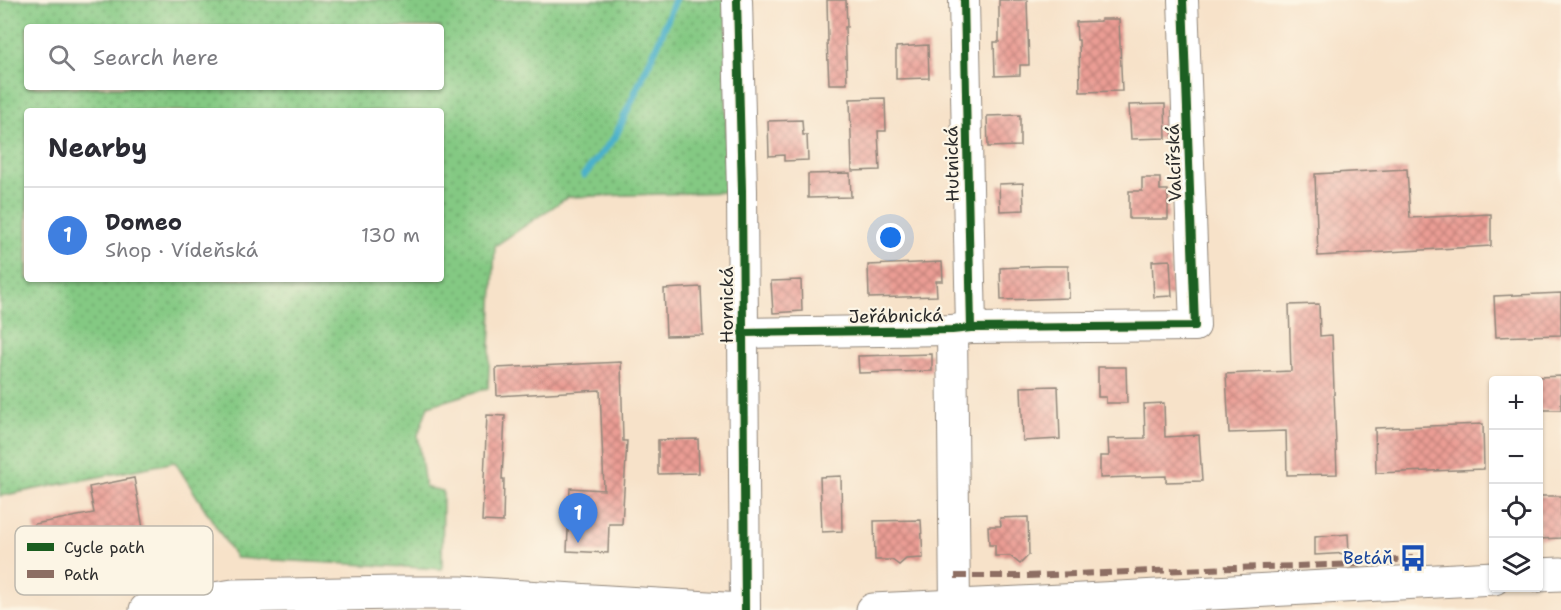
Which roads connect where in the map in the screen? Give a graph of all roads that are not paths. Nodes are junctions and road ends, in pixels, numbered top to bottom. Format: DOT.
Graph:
graph roads {
  1 [pos="737,0"];
  2 [pos="964,0"];
  3 [pos="1183,0"];
  4 [pos="1195,326"];
  5 [pos="961,329"];
  6 [pos="742,333"];
  7 [pos="1561,574"];
  8 [pos="1543,575"];
  9 [pos="1489,578"];
  10 [pos="395,602"];
  11 [pos="955,606"];
  12 [pos="146,610"];
  13 [pos="743,610"];
  14 [pos="873,610"];
  1 -- 6 [label="street, Hornická"];
  2 -- 5 [label="street, Hutnická"];
  3 -- 4 [label="street, Valcířská"];
  4 -- 5 [label="street, Jeřábnická"];
  5 -- 6 [label="street, Jeřábnická"];
  5 -- 11 [label="street, Hutnická"];
  6 -- 13 [label="street, Hornická"];
  7 -- 8 [label="main road"];
  9 -- 11 [label="main road"];
  10 -- 12 [label="main road"];
  10 -- 13 [label="main road"];
  11 -- 14 [label="main road"];
}
